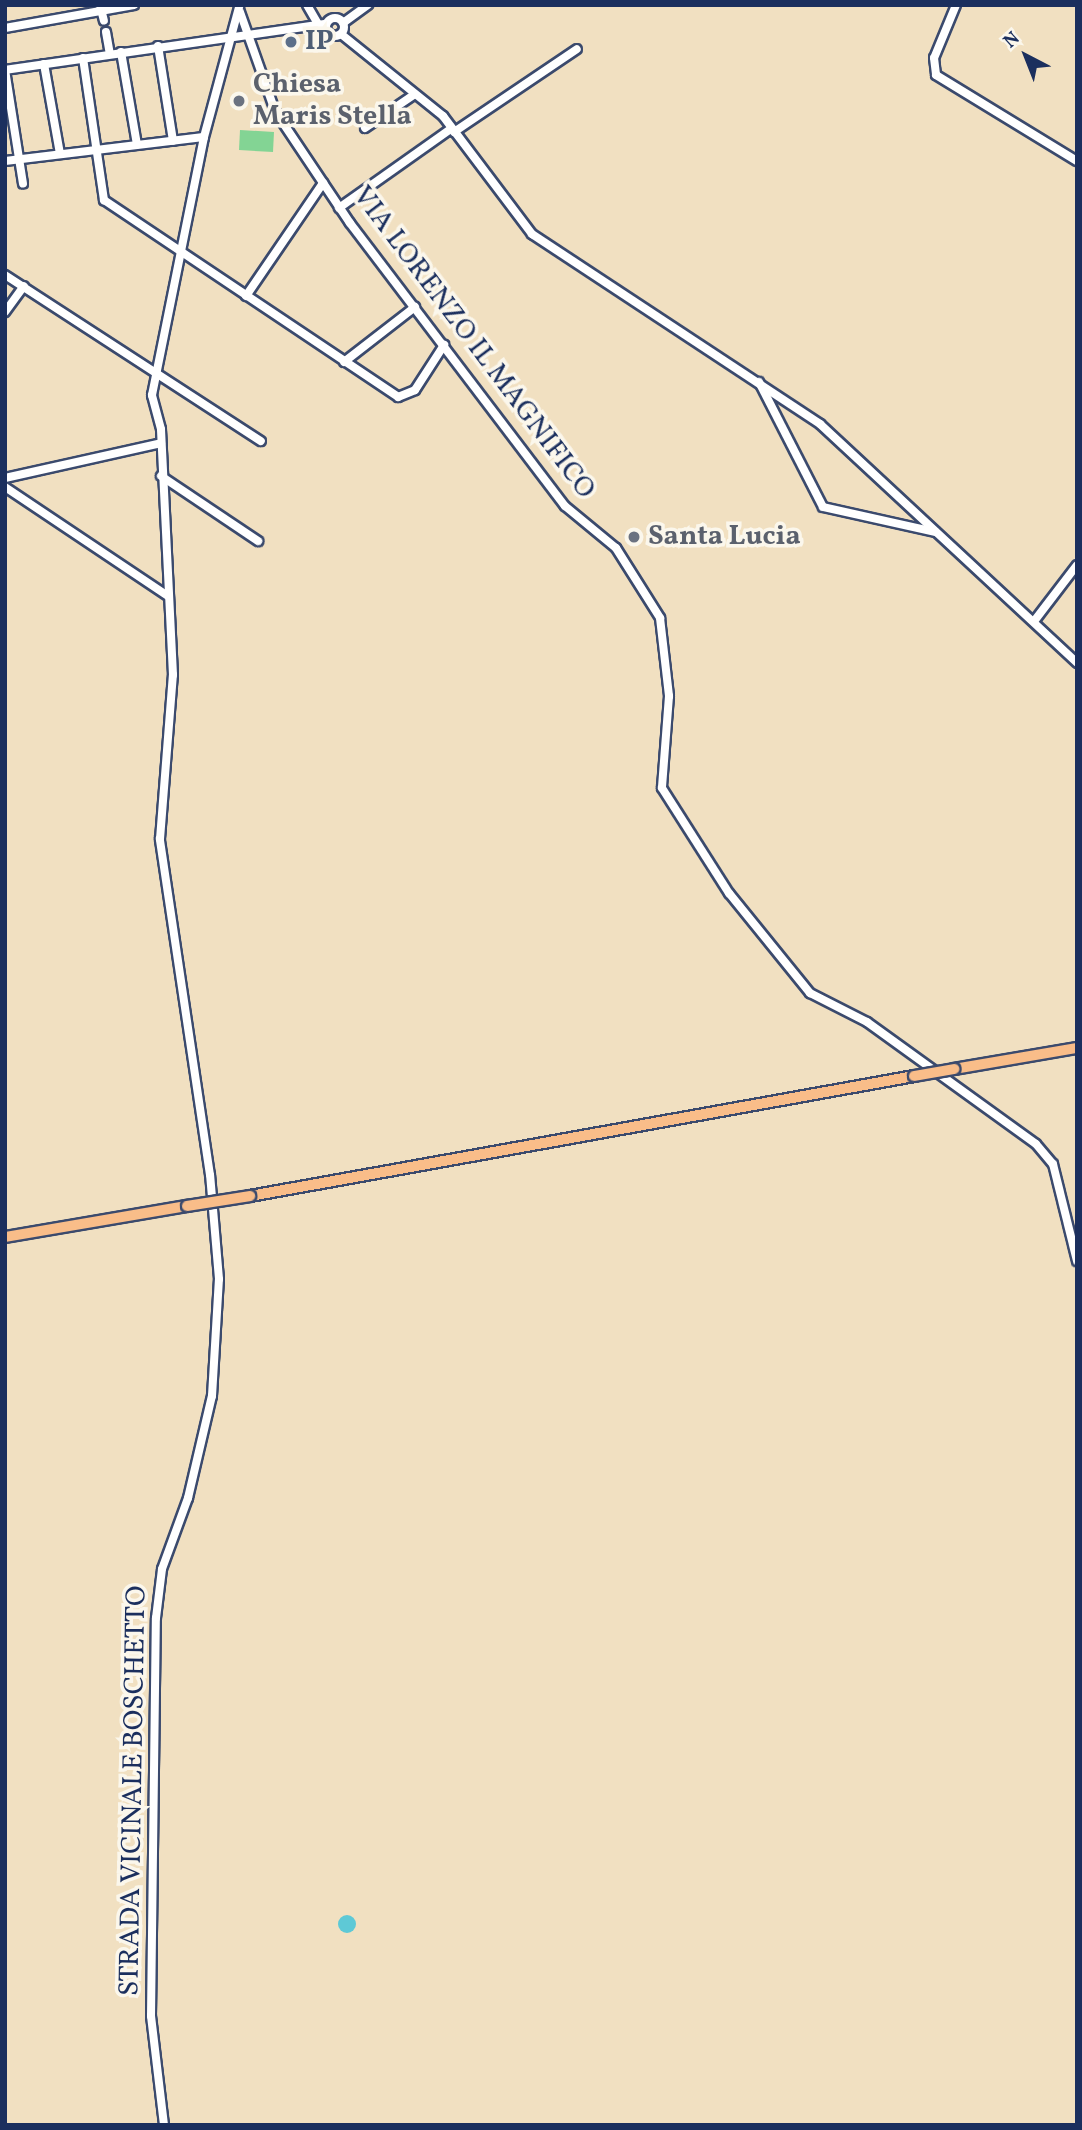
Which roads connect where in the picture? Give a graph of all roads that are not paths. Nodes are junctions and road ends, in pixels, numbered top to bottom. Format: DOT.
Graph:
graph roads {
  1 [pos="135,5"];
  2 [pos="307,5"];
  3 [pos="368,5"];
  4 [pos="956,5"];
  5 [pos="239,6"];
  6 [pos="101,8"];
  7 [pos="104,21"];
  8 [pos="343,23"];
  9 [pos="322,24"];
  10 [pos="5,28"];
  11 [pos="106,32"];
  12 [pos="244,34"];
  13 [pos="341,34"];
  14 [pos="234,35"];
  15 [pos="158,46"];
  16 [pos="577,49"];
  17 [pos="121,52"];
  18 [pos="110,54"];
  19 [pos="83,58"];
  20 [pos="44,64"];
  21 [pos="5,69"];
  22 [pos="415,94"];
  23 [pos="365,128"];
  24 [pos="453,130"];
  25 [pos="204,137"];
  26 [pos="173,141"];
  27 [pos="137,145"];
  28 [pos="99,149"];
  29 [pos="60,154"];
  30 [pos="20,158"];
  31 [pos="5,161"];
  32 [pos="1077,161"];
  33 [pos="323,183"];
  34 [pos="23,184"];
  35 [pos="340,208"];
  36 [pos="179,252"];
  37 [pos="5,275"];
  38 [pos="24,286"];
  39 [pos="246,296"];
  40 [pos="415,307"];
  41 [pos="5,312"];
  42 [pos="444,345"];
  43 [pos="344,362"];
  44 [pos="154,371"];
  45 [pos="757,379"];
  46 [pos="261,441"];
  47 [pos="161,443"];
  48 [pos="161,476"];
  49 [pos="5,478"];
  50 [pos="5,486"];
  51 [pos="935,532"];
  52 [pos="258,541"];
  53 [pos="1077,565"];
  54 [pos="168,596"];
  55 [pos="1034,620"];
  56 [pos="1077,663"];
  57 [pos="1077,1048"];
  58 [pos="5,1237"];
  59 [pos="1077,1261"];
  60 [pos="164,2125"];
  1 -- 6 [label="street"];
  2 -- 9 [label="street"];
  3 -- 8 [label="street"];
  4 -- 32 [label="street"];
  5 -- 12 [label="street, VIA LORENZO IL MAGNIFICO"];
  5 -- 14 [label="street, VIA LORENZO IL MAGNIFICO"];
  6 -- 7 [label="street"];
  6 -- 10 [label="street"];
  8 -- 9 [label="street"];
  8 -- 13 [label="street"];
  9 -- 12 [label="street"];
  9 -- 13 [label="street"];
  11 -- 18 [label="street"];
  12 -- 14 [label="street"];
  12 -- 33 [label="street, VIA LORENZO IL MAGNIFICO"];
  13 -- 22 [label="street"];
  14 -- 15 [label="street"];
  14 -- 25 [label="street, VIA LORENZO IL MAGNIFICO"];
  15 -- 17 [label="street"];
  15 -- 26 [label="street"];
  16 -- 24 [label="street"];
  17 -- 18 [label="street"];
  17 -- 27 [label="street"];
  18 -- 19 [label="street"];
  19 -- 20 [label="street"];
  19 -- 28 [label="street"];
  20 -- 21 [label="street"];
  20 -- 29 [label="street"];
  21 -- 30 [label="street"];
  22 -- 23 [label="street"];
  22 -- 24 [label="street"];
  24 -- 35 [label="street"];
  24 -- 45 [label="street"];
  25 -- 26 [label="street"];
  25 -- 36 [label="street, VIA LORENZO IL MAGNIFICO"];
  26 -- 27 [label="street"];
  27 -- 28 [label="street"];
  28 -- 29 [label="street"];
  28 -- 36 [label="street"];
  29 -- 30 [label="street"];
  30 -- 31 [label="street"];
  30 -- 34 [label="street"];
  33 -- 35 [label="street, VIA LORENZO IL MAGNIFICO"];
  33 -- 39 [label="street"];
  35 -- 40 [label="street, VIA LORENZO IL MAGNIFICO"];
  36 -- 39 [label="street"];
  36 -- 44 [label="street, VIA LORENZO IL MAGNIFICO"];
  37 -- 38 [label="street"];
  38 -- 41 [label="street"];
  38 -- 44 [label="street"];
  39 -- 43 [label="street"];
  40 -- 42 [label="street, VIA LORENZO IL MAGNIFICO"];
  40 -- 43 [label="street"];
  42 -- 43 [label="street"];
  42 -- 59 [label="street, VIA LORENZO IL MAGNIFICO"];
  44 -- 46 [label="street"];
  44 -- 47 [label="street, VIA LORENZO IL MAGNIFICO"];
  45 -- 51 [label="street"];
  45 -- 51 [label="street"];
  47 -- 48 [label="street, VIA LORENZO IL MAGNIFICO"];
  47 -- 49 [label="street"];
  48 -- 52 [label="street"];
  48 -- 54 [label="street, VIA LORENZO IL MAGNIFICO"];
  50 -- 54 [label="street"];
  51 -- 55 [label="street"];
  53 -- 55 [label="street"];
  54 -- 60 [label="street, STRADA VICINALE BOSCHETTO"];
  55 -- 56 [label="street"];
  57 -- 58 [label="main road, bridge"];
}
